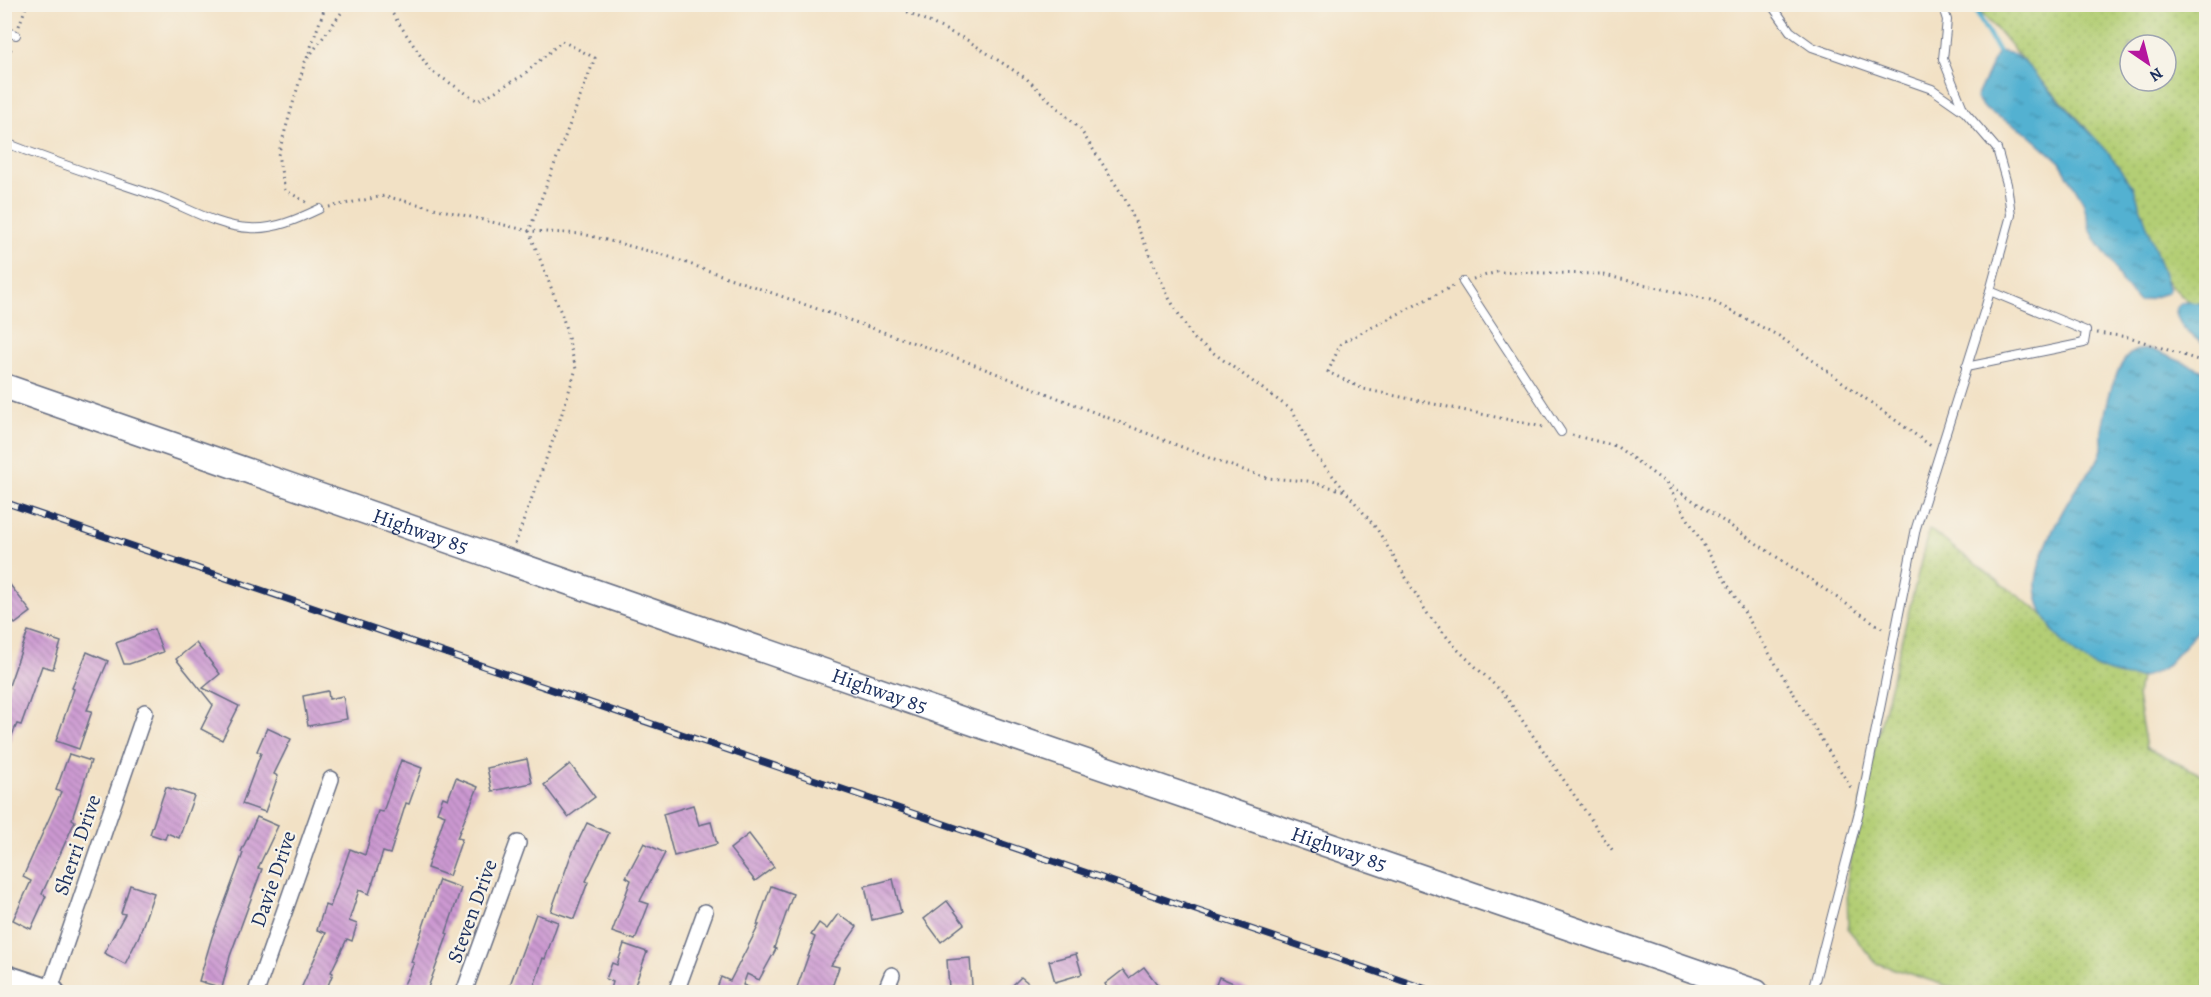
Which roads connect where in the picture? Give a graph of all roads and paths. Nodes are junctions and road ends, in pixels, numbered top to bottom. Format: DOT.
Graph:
graph roads {
  1 [pos="326,4"];
  2 [pos="352,4"];
  3 [pos="386,4"];
  4 [pos="891,4"];
  5 [pos="1771,4"];
  6 [pos="1941,4"];
  7 [pos="4,31"];
  8 [pos="16,35"];
  9 [pos="305,62"];
  10 [pos="1965,112"];
  11 [pos="4,142"];
  12 [pos="319,209"];
  13 [pos="529,231"];
  14 [pos="1463,282"];
  15 [pos="1990,291"];
  16 [pos="2086,331"];
  17 [pos="2206,365"];
  18 [pos="1966,367"];
  19 [pos="4,386"];
  20 [pos="1561,432"];
  21 [pos="1940,452"];
  22 [pos="1666,483"];
  23 [pos="1345,491"];
  24 [pos="508,561"];
  25 [pos="1894,636"];
  26 [pos="145,712"];
  27 [pos="331,779"];
  28 [pos="1861,804"];
  29 [pos="518,843"];
  30 [pos="1614,851"];
  31 [pos="705,912"];
  32 [pos="892,975"];
  33 [pos="4,976"];
  34 [pos="50,992"];
  35 [pos="256,993"];
  36 [pos="464,993"];
  37 [pos="675,993"];
  38 [pos="885,993"];
  39 [pos="1756,993"];
  40 [pos="1812,993"];
  1 -- 9 [label="path"];
  2 -- 9 [label="path"];
  3 -- 13 [label="path"];
  4 -- 23 [label="path"];
  5 -- 10 [label="lane"];
  6 -- 10 [label="lane"];
  7 -- 8 [label="lane"];
  9 -- 12 [label="path"];
  10 -- 15 [label="lane"];
  11 -- 12 [label="lane"];
  12 -- 13 [label="path"];
  13 -- 23 [label="path"];
  13 -- 24 [label="path"];
  14 -- 20 [label="lane"];
  14 -- 20 [label="path"];
  14 -- 21 [label="path"];
  15 -- 16 [label="lane"];
  15 -- 18 [label="lane"];
  16 -- 17 [label="path"];
  16 -- 18 [label="lane"];
  18 -- 21 [label="lane"];
  19 -- 24 [label="main road, Highway 85"];
  20 -- 22 [label="path"];
  21 -- 25 [label="lane"];
  22 -- 25 [label="path"];
  22 -- 28 [label="path"];
  23 -- 30 [label="path"];
  24 -- 39 [label="main road, Highway 85"];
  25 -- 28 [label="lane"];
  26 -- 34 [label="street, Sherri Drive"];
  27 -- 35 [label="street, Davie Drive"];
  28 -- 40 [label="lane"];
  29 -- 36 [label="street, Steven Drive"];
  31 -- 37 [label="street"];
  32 -- 38 [label="street"];
  33 -- 34 [label="street"];
}
